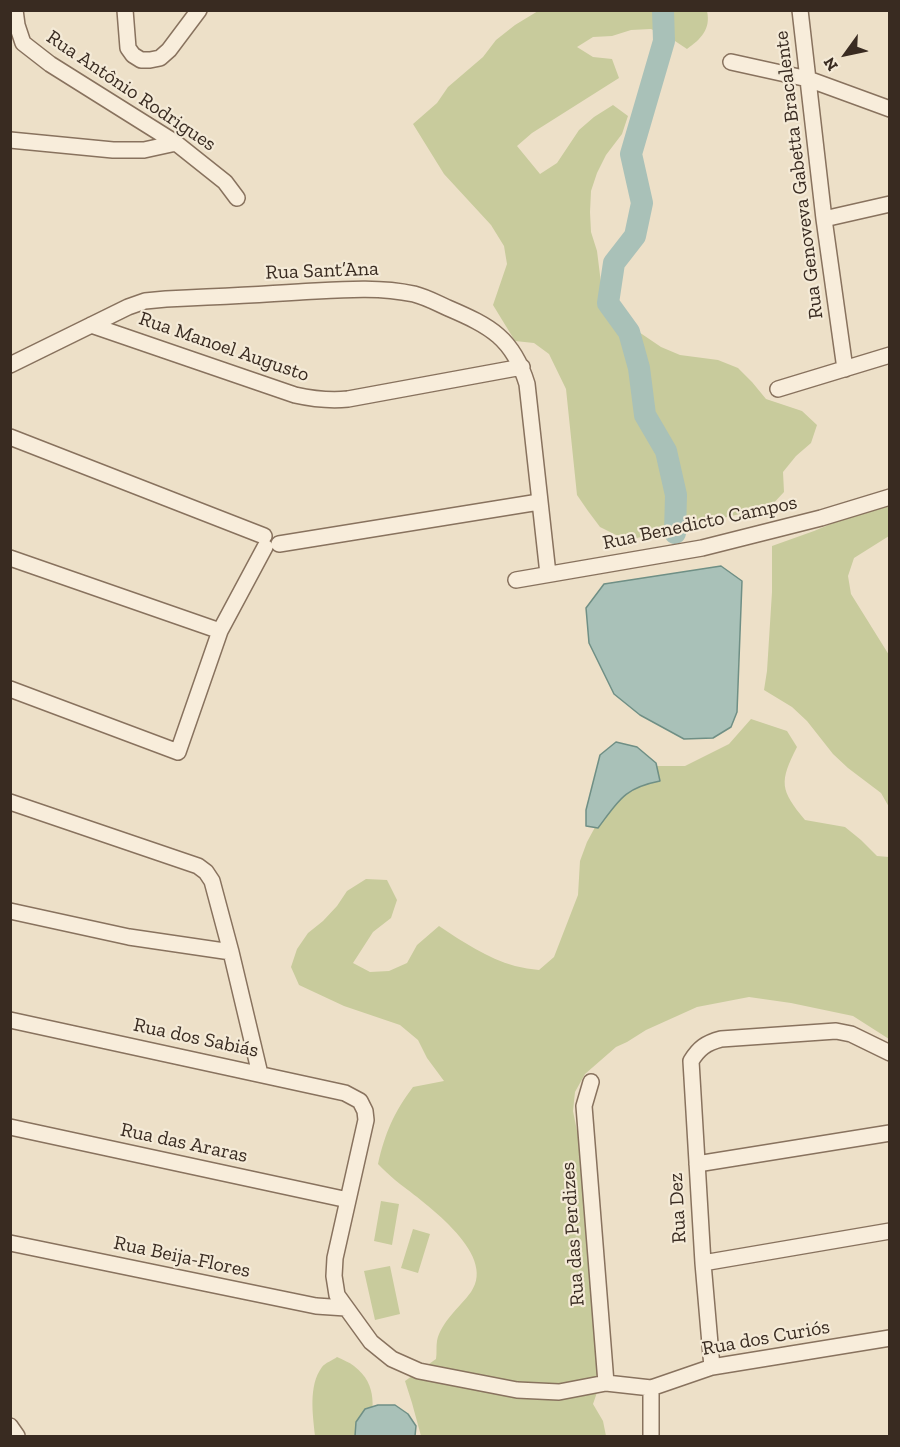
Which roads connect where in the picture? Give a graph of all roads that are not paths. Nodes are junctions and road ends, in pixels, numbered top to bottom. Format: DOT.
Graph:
graph roads {
  1 [pos="15,10"];
  2 [pos="125,10"];
  3 [pos="199,10"];
  4 [pos="800,10"];
  5 [pos="731,62"];
  6 [pos="808,79"];
  7 [pos="890,109"];
  8 [pos="10,140"];
  9 [pos="176,143"];
  10 [pos="237,198"];
  11 [pos="890,204"];
  12 [pos="824,219"];
  13 [pos="91,325"];
  14 [pos="890,355"];
  15 [pos="10,365"];
  16 [pos="522,367"];
  17 [pos="845,369"];
  18 [pos="778,389"];
  19 [pos="10,437"];
  20 [pos="890,497"];
  21 [pos="539,502"];
  22 [pos="269,542"];
  23 [pos="10,558"];
  24 [pos="548,574"];
  25 [pos="516,580"];
  26 [pos="220,631"];
  27 [pos="10,689"];
  28 [pos="10,802"];
  29 [pos="10,911"];
  30 [pos="231,952"];
  31 [pos="10,1020"];
  32 [pos="890,1053"];
  33 [pos="260,1074"];
  34 [pos="591,1082"];
  35 [pos="10,1127"];
  36 [pos="890,1133"];
  37 [pos="697,1164"];
  38 [pos="348,1200"];
  39 [pos="890,1231"];
  40 [pos="10,1243"];
  41 [pos="703,1263"];
  42 [pos="346,1308"];
  43 [pos="890,1338"];
  44 [pos="712,1367"];
  45 [pos="606,1383"];
  46 [pos="651,1388"];
  47 [pos="10,1426"];
  48 [pos="17,1437"];
  49 [pos="651,1437"];
  1 -- 9 [label="street, Rua Antônio Rodrigues"];
  2 -- 3 [label="street"];
  4 -- 6 [label="street, Rua Genoveva Gabetta Bracalente"];
  5 -- 6 [label="street"];
  6 -- 7 [label="street"];
  6 -- 12 [label="street, Rua Genoveva Gabetta Bracalente"];
  8 -- 9 [label="street"];
  9 -- 10 [label="street, Rua Antônio Rodrigues"];
  11 -- 12 [label="street"];
  12 -- 17 [label="street, Rua Genoveva Gabetta Bracalente"];
  13 -- 15 [label="street, Rua Sant’Ana"];
  13 -- 16 [label="street, Rua Manoel Augusto"];
  13 -- 16 [label="street, Rua Sant’Ana"];
  14 -- 17 [label="street"];
  16 -- 21 [label="street, Rua Sant’Ana"];
  17 -- 18 [label="street"];
  19 -- 22 [label="street"];
  20 -- 24 [label="street, Rua Benedicto Campos"];
  21 -- 22 [label="street"];
  21 -- 24 [label="street, Rua Sant’Ana"];
  22 -- 26 [label="street"];
  23 -- 26 [label="street"];
  24 -- 25 [label="street, Rua Benedicto Campos"];
  26 -- 27 [label="street"];
  28 -- 30 [label="street"];
  29 -- 30 [label="street"];
  30 -- 33 [label="street"];
  31 -- 33 [label="street, Rua dos Sabiás"];
  32 -- 37 [label="street, Rua Dez"];
  33 -- 38 [label="street, Rua dos Sabiás"];
  34 -- 45 [label="street, Rua das Perdizes"];
  35 -- 38 [label="street, Rua das Araras"];
  36 -- 37 [label="street"];
  37 -- 41 [label="street, Rua Dez"];
  38 -- 42 [label="street"];
  39 -- 41 [label="street"];
  40 -- 42 [label="street, Rua Beija-Flores"];
  41 -- 44 [label="street, Rua Dez"];
  42 -- 45 [label="street"];
  43 -- 44 [label="street, Rua dos Curiós"];
  44 -- 46 [label="street, Rua dos Curiós"];
  45 -- 46 [label="street"];
  46 -- 49 [label="street"];
  47 -- 48 [label="street"];
}
